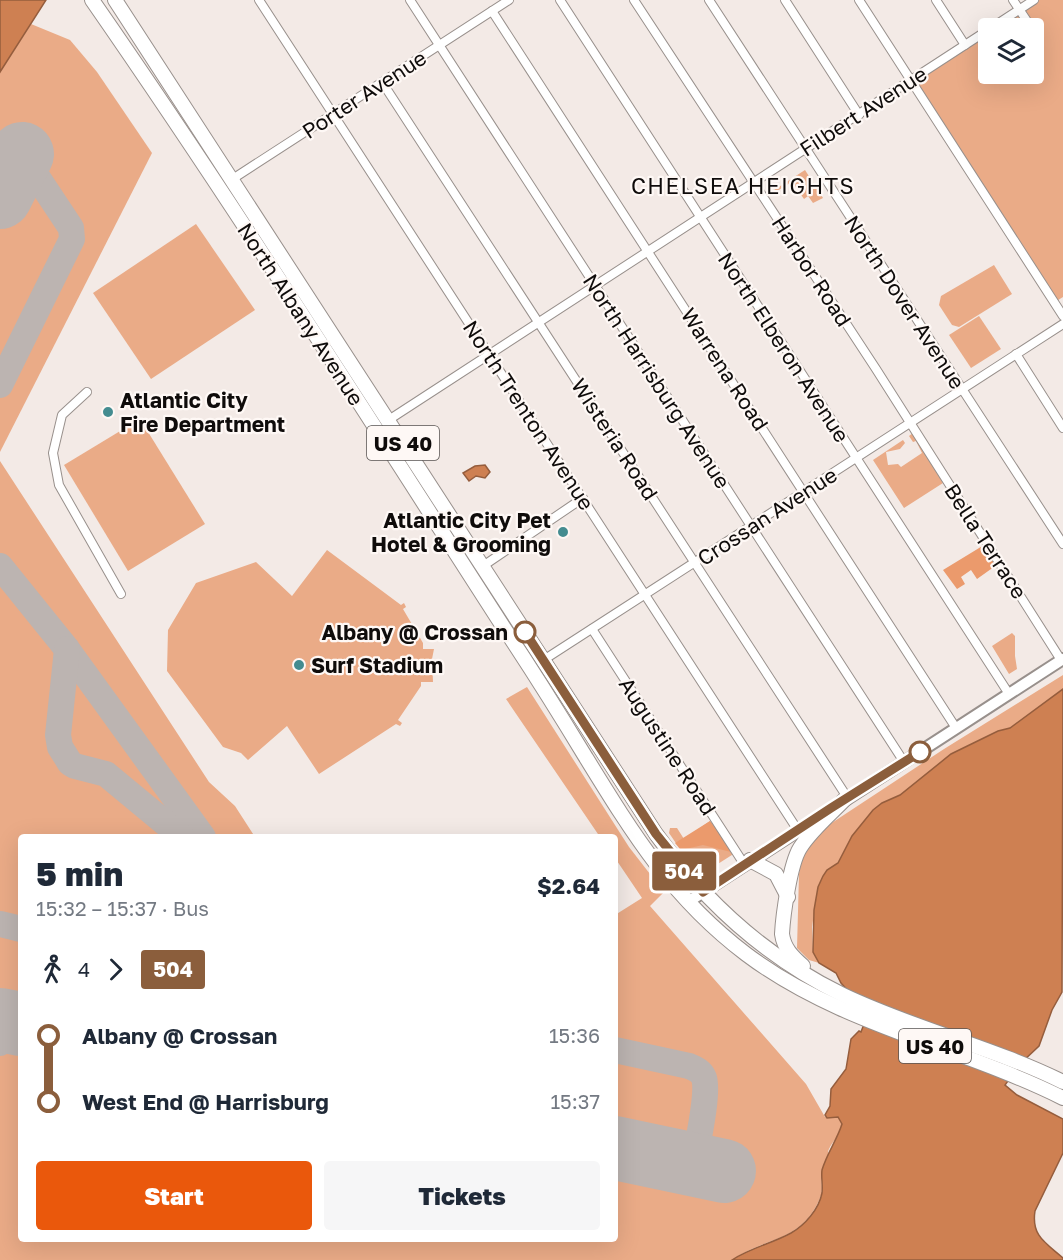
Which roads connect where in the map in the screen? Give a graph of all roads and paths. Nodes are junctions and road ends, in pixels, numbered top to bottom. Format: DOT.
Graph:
graph roads {
  1 [pos="92,0"];
  2 [pos="115,0"];
  3 [pos="260,0"];
  4 [pos="410,0"];
  5 [pos="509,0"];
  6 [pos="560,0"];
  7 [pos="634,0"];
  8 [pos="709,0"];
  9 [pos="785,0"];
  10 [pos="859,0"];
  11 [pos="936,0"];
  12 [pos="1013,0"];
  13 [pos="1034,0"];
  14 [pos="1019,10"];
  15 [pos="492,11"];
  16 [pos="1007,18"];
  17 [pos="1025,18"];
  18 [pos="978,37"];
  19 [pos="439,45"];
  20 [pos="965,45"];
  21 [pos="910,81"];
  22 [pos="382,82"];
  23 [pos="333,114"];
  24 [pos="859,115"];
  25 [pos="806,148"];
  26 [pos="231,180"];
  27 [pos="754,183"];
  28 [pos="219,187"];
  29 [pos="700,217"];
  30 [pos="648,251"];
  31 [pos="595,285"];
  32 [pos="1063,316"];
  33 [pos="538,322"];
  34 [pos="1063,324"];
  35 [pos="489,354"];
  36 [pos="1016,354"];
  37 [pos="961,389"];
  38 [pos="87,392"];
  39 [pos="388,421"];
  40 [pos="909,423"];
  41 [pos="1063,428"];
  42 [pos="376,429"];
  43 [pos="856,457"];
  44 [pos="803,492"];
  45 [pos="583,498"];
  46 [pos="751,526"];
  47 [pos="1063,544"];
  48 [pos="695,562"];
  49 [pos="483,566"];
  50 [pos="121,594"];
  51 [pos="644,595"];
  52 [pos="592,629"];
  53 [pos="544,660"];
  54 [pos="1062,660"];
  55 [pos="532,670"];
  56 [pos="1009,694"];
  57 [pos="956,728"];
  58 [pos="904,762"];
  59 [pos="848,797"];
  60 [pos="797,830"];
  61 [pos="747,862"];
  62 [pos="703,892"];
  63 [pos="788,897"];
  64 [pos="688,902"];
  65 [pos="828,987"];
  66 [pos="1034,1076"];
  67 [pos="1063,1082"];
  68 [pos="1063,1098"];
  1 -- 28 [label="highway, North Albany Avenue / US 40"];
  2 -- 26 [label="highway, North Albany Avenue / US 40"];
  3 -- 23 [label="street, North Trenton Avenue"];
  4 -- 19 [label="street, North Harrisburg Avenue"];
  5 -- 15 [label="street, Porter Avenue"];
  6 -- 29 [label="street, North Elberon Avenue"];
  7 -- 27 [label="street, Harbor Road"];
  8 -- 25 [label="street, North Dover Avenue"];
  9 -- 24 [label="street"];
  10 -- 21 [label="street"];
  11 -- 20 [label="street"];
  12 -- 14 [label="street"];
  13 -- 14 [label="street, Filbert Avenue"];
  14 -- 16 [label="street, Filbert Avenue"];
  14 -- 17 [label="street"];
  15 -- 19 [label="street, Porter Avenue"];
  15 -- 30 [label="street, Warrena Road"];
  18 -- 20 [label="street, Filbert Avenue"];
  19 -- 22 [label="street, Porter Avenue"];
  19 -- 31 [label="street, North Harrisburg Avenue"];
  20 -- 21 [label="street, Filbert Avenue"];
  21 -- 24 [label="street, Filbert Avenue"];
  21 -- 32 [label="street"];
  22 -- 23 [label="street, Porter Avenue"];
  22 -- 33 [label="street, Wisteria Road"];
  23 -- 26 [label="street, Porter Avenue"];
  23 -- 35 [label="street, North Trenton Avenue"];
  24 -- 25 [label="street, Filbert Avenue"];
  25 -- 27 [label="street, Filbert Avenue"];
  25 -- 37 [label="street, North Dover Avenue"];
  26 -- 28 [label="street, Porter Avenue"];
  26 -- 39 [label="highway, North Albany Avenue / US 40"];
  27 -- 29 [label="street, Filbert Avenue"];
  27 -- 40 [label="street, Harbor Road"];
  28 -- 42 [label="highway, North Albany Avenue / US 40"];
  29 -- 30 [label="street, Filbert Avenue"];
  29 -- 43 [label="street, North Elberon Avenue"];
  30 -- 31 [label="street, Filbert Avenue"];
  30 -- 44 [label="street, Warrena Road"];
  31 -- 33 [label="street, Filbert Avenue"];
  31 -- 46 [label="street, North Harrisburg Avenue"];
  33 -- 35 [label="street, Filbert Avenue"];
  33 -- 48 [label="street, Wisteria Road"];
  34 -- 36 [label="street, Crossan Avenue"];
  35 -- 39 [label="street, Filbert Avenue"];
  35 -- 45 [label="street, North Trenton Avenue"];
  36 -- 37 [label="street, Crossan Avenue"];
  36 -- 41 [label="street"];
  37 -- 40 [label="street, Crossan Avenue"];
  37 -- 47 [label="street, North Dover Avenue"];
  38 -- 50 [label="street"];
  39 -- 42 [label="street, Filbert Avenue"];
  39 -- 49 [label="highway, North Albany Avenue / US 40"];
  40 -- 43 [label="street, Crossan Avenue"];
  40 -- 54 [label="street, Bella Terrace"];
  42 -- 55 [label="highway, North Albany Avenue / US 40"];
  43 -- 44 [label="street, Crossan Avenue"];
  43 -- 56 [label="street, North Elberon Avenue"];
  44 -- 46 [label="street, Crossan Avenue"];
  44 -- 57 [label="street, Warrena Road"];
  45 -- 49 [label="street"];
  45 -- 51 [label="street, North Trenton Avenue"];
  46 -- 48 [label="street, Crossan Avenue"];
  46 -- 58 [label="street, North Harrisburg Avenue"];
  48 -- 51 [label="street, Crossan Avenue"];
  48 -- 59 [label="street, Wisteria Road"];
  49 -- 53 [label="highway, North Albany Avenue / US 40"];
  51 -- 52 [label="street, Crossan Avenue"];
  51 -- 60 [label="street, North Trenton Avenue"];
  52 -- 53 [label="street, Crossan Avenue"];
  52 -- 61 [label="street, Augustine Road"];
  53 -- 55 [label="street, Crossan Avenue"];
  53 -- 62 [label="highway, North Albany Avenue / US 40"];
  54 -- 56 [label="main road"];
  55 -- 64 [label="highway, North Albany Avenue / US 40"];
  56 -- 57 [label="main road"];
  57 -- 58 [label="main road"];
  58 -- 59 [label="main road"];
  59 -- 60 [label="main road"];
  59 -- 63 [label="highway"];
  60 -- 61 [label="main road"];
  61 -- 62 [label="main road"];
  61 -- 63 [label="highway"];
  62 -- 64 [label="main road"];
  62 -- 65 [label="highway, North Albany Avenue / US 40"];
  63 -- 65 [label="highway"];
  64 -- 66 [label="highway, North Albany Avenue / US 40"];
  65 -- 66 [label="highway, North Albany Avenue / US 40"];
  66 -- 67 [label="highway, North Albany Avenue / US 40"];
  66 -- 68 [label="highway, North Albany Avenue / US 40"];
}
